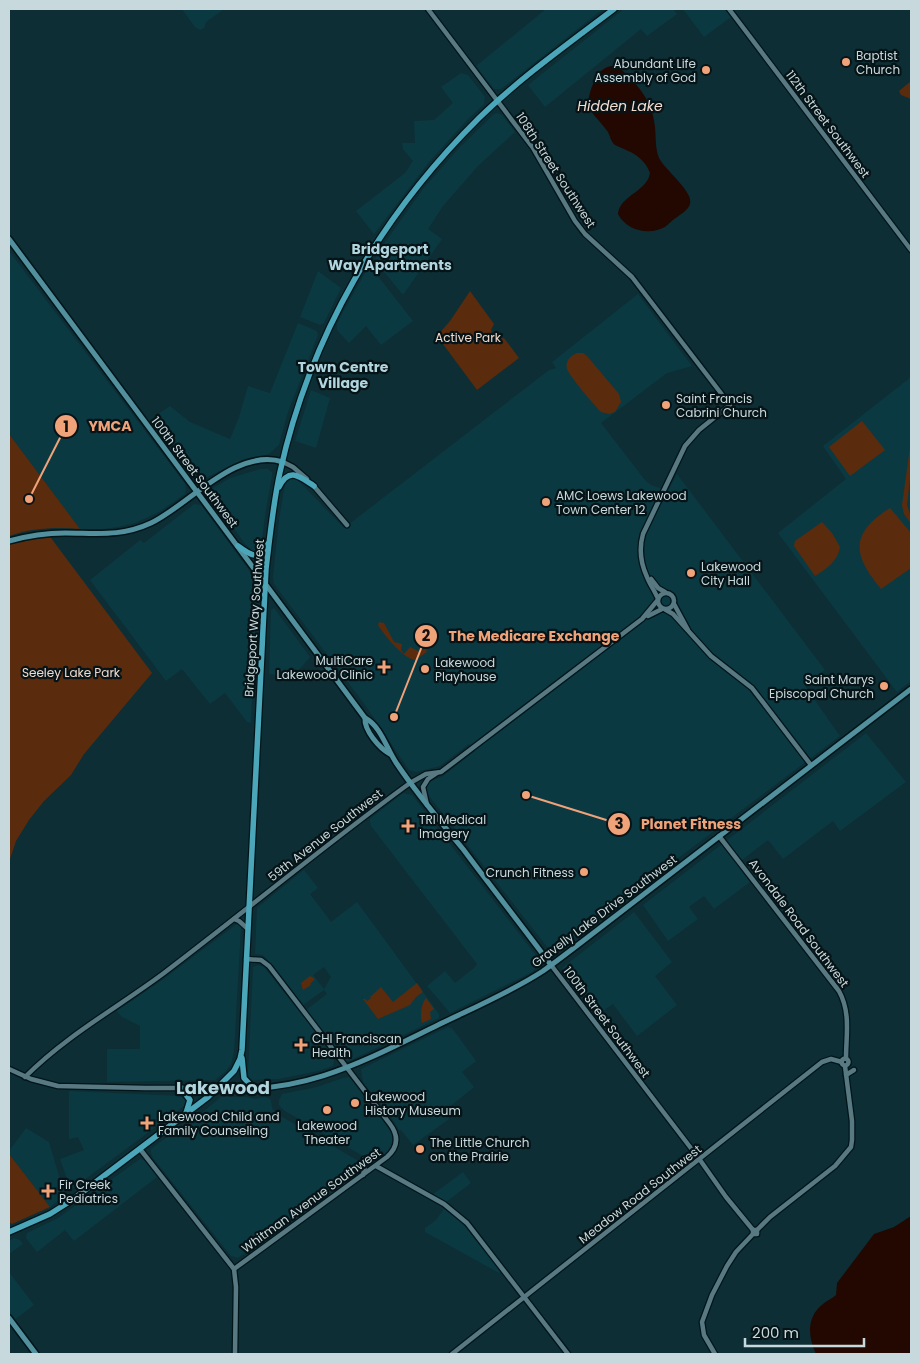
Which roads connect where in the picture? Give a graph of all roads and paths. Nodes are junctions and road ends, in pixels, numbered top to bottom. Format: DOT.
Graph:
graph roads {
  1 [pos="428,9"];
  2 [pos="614,9"];
  3 [pos="730,9"];
  4 [pos="498,101"];
  5 [pos="9,238"];
  6 [pos="911,250"];
  7 [pos="282,462"];
  8 [pos="314,486"];
  9 [pos="197,491"];
  10 [pos="276,494"];
  11 [pos="348,525"];
  12 [pos="270,534"];
  13 [pos="9,541"];
  14 [pos="238,546"];
  15 [pos="644,570"];
  16 [pos="265,583"];
  17 [pos="666,592"];
  18 [pos="658,600"];
  19 [pos="674,604"];
  20 [pos="664,609"];
  21 [pos="642,618"];
  22 [pos="688,631"];
  23 [pos="911,689"];
  24 [pos="811,765"];
  25 [pos="441,772"];
  26 [pos="410,783"];
  27 [pos="426,805"];
  28 [pos="719,836"];
  29 [pos="248,906"];
  30 [pos="234,919"];
  31 [pos="248,929"];
  32 [pos="246,959"];
  33 [pos="551,965"];
  34 [pos="242,1050"];
  35 [pos="844,1062"];
  36 [pos="346,1068"];
  37 [pos="9,1069"];
  38 [pos="854,1070"];
  39 [pos="846,1075"];
  40 [pos="25,1077"];
  41 [pos="181,1088"];
  42 [pos="218,1088"];
  43 [pos="254,1089"];
  44 [pos="186,1115"];
  45 [pos="140,1149"];
  46 [pos="364,1159"];
  47 [pos="700,1160"];
  48 [pos="376,1166"];
  49 [pos="362,1176"];
  50 [pos="754,1231"];
  51 [pos="9,1232"];
  52 [pos="234,1269"];
  53 [pos="525,1298"];
  54 [pos="9,1318"];
  55 [pos="36,1354"];
  56 [pos="235,1354"];
  57 [pos="452,1354"];
  58 [pos="568,1354"];
  59 [pos="715,1354"];
  1 -- 4 [label="street, 108th Street Southwest"];
  2 -- 4 [label="main road, Bridgeport Way Southwest"];
  3 -- 6 [label="street, 112th Street Southwest"];
  4 -- 7 [label="main road, Bridgeport Way Southwest"];
  4 -- 15 [label="street, 108th Street Southwest"];
  5 -- 9 [label="main road, 100th Street Southwest"];
  7 -- 8 [label="street"];
  7 -- 9 [label="main road"];
  7 -- 10 [label="main road, Bridgeport Way Southwest"];
  8 -- 10 [label="main road"];
  8 -- 11 [label="street"];
  9 -- 13 [label="main road"];
  9 -- 14 [label="main road, 100th Street Southwest"];
  10 -- 12 [label="main road, Bridgeport Way Southwest"];
  12 -- 14 [label="main road"];
  12 -- 16 [label="main road, Bridgeport Way Southwest"];
  14 -- 16 [label="main road, 100th Street Southwest"];
  15 -- 17 [label="street"];
  15 -- 18 [label="street"];
  16 -- 26 [label="main road, 100th Street Southwest"];
  16 -- 29 [label="main road, Bridgeport Way Southwest"];
  17 -- 18 [label="street"];
  17 -- 19 [label="street"];
  18 -- 20 [label="street"];
  18 -- 21 [label="street, 59th Avenue Southwest"];
  19 -- 20 [label="street"];
  19 -- 22 [label="street"];
  20 -- 21 [label="street, 59th Avenue Southwest"];
  20 -- 22 [label="street"];
  21 -- 25 [label="street, 59th Avenue Southwest"];
  22 -- 24 [label="street"];
  23 -- 24 [label="main road, Gravelly Lake Drive Southwest"];
  24 -- 28 [label="main road, Gravelly Lake Drive Southwest"];
  25 -- 26 [label="street, 59th Avenue Southwest"];
  25 -- 27 [label="street"];
  26 -- 27 [label="main road, 100th Street Southwest"];
  26 -- 29 [label="street, 59th Avenue Southwest"];
  27 -- 33 [label="main road, 100th Street Southwest"];
  28 -- 33 [label="main road, Gravelly Lake Drive Southwest"];
  28 -- 35 [label="street, Avondale Road Southwest"];
  29 -- 30 [label="street, 59th Avenue Southwest"];
  29 -- 31 [label="main road, Bridgeport Way Southwest"];
  30 -- 31 [label="street"];
  30 -- 40 [label="street, 59th Avenue Southwest"];
  31 -- 32 [label="main road, Bridgeport Way Southwest"];
  32 -- 34 [label="main road, Bridgeport Way Southwest"];
  32 -- 36 [label="street"];
  33 -- 36 [label="main road, Gravelly Lake Drive Southwest"];
  33 -- 47 [label="street, 100th Street Southwest"];
  34 -- 42 [label="main road, Bridgeport Way Southwest"];
  34 -- 43 [label="main road"];
  35 -- 39 [label="street, Avondale Road Southwest"];
  35 -- 47 [label="street, Meadow Road Southwest"];
  36 -- 43 [label="main road, Gravelly Lake Drive Southwest"];
  36 -- 48 [label="street, Whitman Avenue Southwest"];
  37 -- 40 [label="street, Gravelly Lake Drive Southwest"];
  38 -- 39 [label="street"];
  39 -- 50 [label="street, Avondale Road Southwest"];
  40 -- 41 [label="street, Gravelly Lake Drive Southwest"];
  41 -- 42 [label="street, Gravelly Lake Drive Southwest"];
  41 -- 44 [label="main road"];
  42 -- 43 [label="main road, Gravelly Lake Drive Southwest"];
  42 -- 44 [label="main road, Bridgeport Way Southwest"];
  44 -- 45 [label="main road, Bridgeport Way Southwest"];
  45 -- 51 [label="main road, Bridgeport Way Southwest"];
  45 -- 52 [label="street"];
  46 -- 49 [label="street"];
  47 -- 50 [label="street, 100th Street Southwest"];
  47 -- 53 [label="street, Meadow Road Southwest"];
  48 -- 49 [label="street, Whitman Avenue Southwest"];
  48 -- 53 [label="street"];
  49 -- 52 [label="street, Whitman Avenue Southwest"];
  50 -- 59 [label="street, Avondale Road Southwest"];
  52 -- 56 [label="street"];
  53 -- 57 [label="street, Meadow Road Southwest"];
  53 -- 58 [label="street"];
  54 -- 55 [label="main road"];
}
